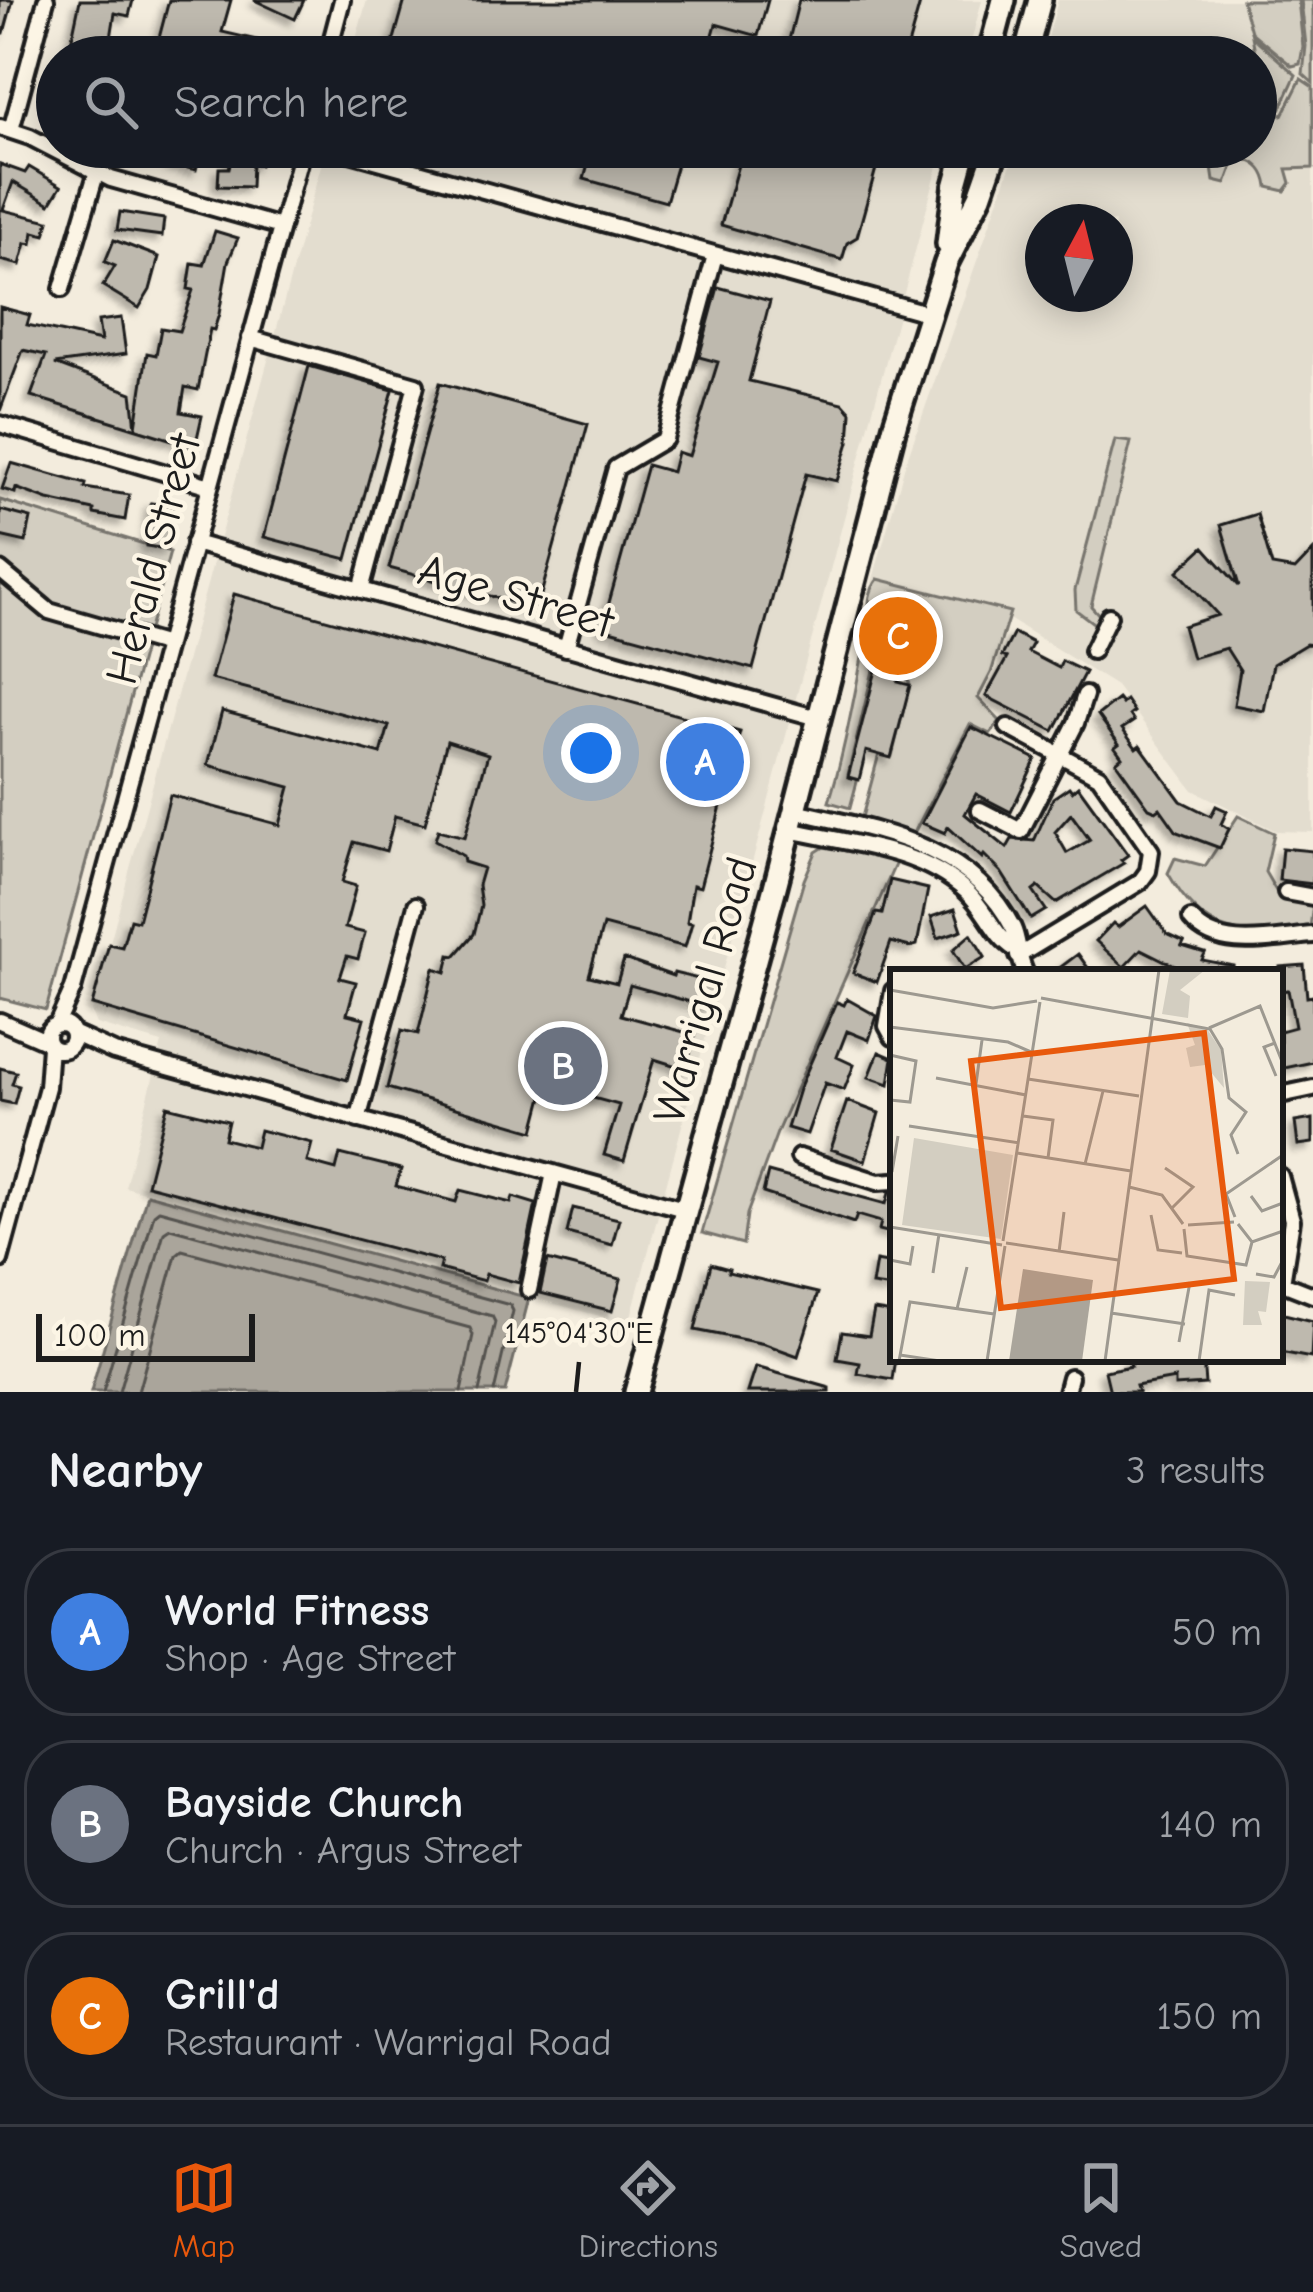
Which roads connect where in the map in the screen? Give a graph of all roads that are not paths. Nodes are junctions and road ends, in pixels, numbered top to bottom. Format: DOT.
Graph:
graph roads {
  1 [pos="46,0"];
  2 [pos="342,0"];
  3 [pos="1004,0"];
  4 [pos="1040,0"];
  5 [pos="333,36"];
  6 [pos="995,36"];
  7 [pos="1031,36"];
  8 [pos="5,129"];
  9 [pos="36,144"];
  10 [pos="84,168"];
  11 [pos="297,168"];
  12 [pos="403,168"];
  13 [pos="960,168"];
  14 [pos="990,168"];
  15 [pos="96,174"];
  16 [pos="280,227"];
  17 [pos="715,255"];
  18 [pos="946,263"];
  19 [pos="62,289"];
  20 [pos="930,314"];
  21 [pos="250,338"];
  22 [pos="0,424"];
  23 [pos="209,486"];
  24 [pos="194,543"];
  25 [pos="0,570"];
  26 [pos="361,590"];
  27 [pos="1109,616"];
  28 [pos="167,645"];
  29 [pos="566,648"];
  30 [pos="1092,651"];
  31 [pos="1085,695"];
  32 [pos="818,718"];
  33 [pos="1009,727"];
  34 [pos="1060,753"];
  35 [pos="980,810"];
  36 [pos="792,820"];
  37 [pos="1286,892"];
  38 [pos="1313,897"];
  39 [pos="416,905"];
  40 [pos="1191,919"];
  41 [pos="1313,934"];
  42 [pos="1016,953"];
  43 [pos="1023,969"];
  44 [pos="6,1023"];
  45 [pos="61,1037"];
  46 [pos="1313,1088"];
  47 [pos="1283,1094"];
  48 [pos="358,1120"];
  49 [pos="799,1156"];
  50 [pos="554,1173"];
  51 [pos="890,1181"];
  52 [pos="1283,1187"];
  53 [pos="684,1209"];
  54 [pos="0,1260"];
  55 [pos="1283,1271"];
  56 [pos="1283,1283"];
  57 [pos="529,1290"];
  58 [pos="1313,1295"];
  59 [pos="636,1392"];
  1 -- 8 [label="street"];
  2 -- 5 [label="street"];
  3 -- 6 [label="highway"];
  4 -- 7 [label="highway"];
  8 -- 9 [label="street"];
  10 -- 15 [label="street"];
  11 -- 16 [label="street, Herald Street"];
  12 -- 17 [label="street"];
  13 -- 18 [label="highway, Warrigal Road"];
  14 -- 18 [label="highway, Warrigal Road"];
  15 -- 16 [label="street"];
  15 -- 19 [label="street"];
  16 -- 21 [label="street, Herald Street"];
  17 -- 20 [label="street"];
  17 -- 29 [label="street"];
  18 -- 20 [label="highway, Warrigal Road"];
  20 -- 32 [label="highway, Warrigal Road"];
  21 -- 23 [label="street, Herald Street"];
  21 -- 26 [label="street"];
  22 -- 23 [label="street"];
  23 -- 24 [label="street, Herald Street"];
  24 -- 26 [label="street, Age Street"];
  24 -- 28 [label="street, Herald Street"];
  25 -- 28 [label="street"];
  26 -- 29 [label="street, Age Street"];
  27 -- 30 [label="street"];
  28 -- 45 [label="street, Herald Street"];
  29 -- 32 [label="street, Age Street"];
  31 -- 34 [label="street"];
  32 -- 36 [label="highway, Warrigal Road"];
  33 -- 34 [label="street"];
  34 -- 35 [label="street"];
  34 -- 42 [label="street"];
  36 -- 42 [label="street"];
  36 -- 53 [label="highway, Warrigal Road"];
  37 -- 38 [label="street"];
  39 -- 48 [label="street"];
  40 -- 41 [label="street"];
  42 -- 43 [label="street"];
  44 -- 45 [label="street"];
  45 -- 48 [label="street"];
  45 -- 54 [label="street, Herald Street"];
  46 -- 47 [label="street"];
  48 -- 50 [label="street"];
  49 -- 51 [label="street"];
  50 -- 53 [label="street"];
  50 -- 57 [label="street"];
  52 -- 55 [label="street"];
  53 -- 59 [label="highway, Warrigal Road"];
  56 -- 58 [label="street"];
}
